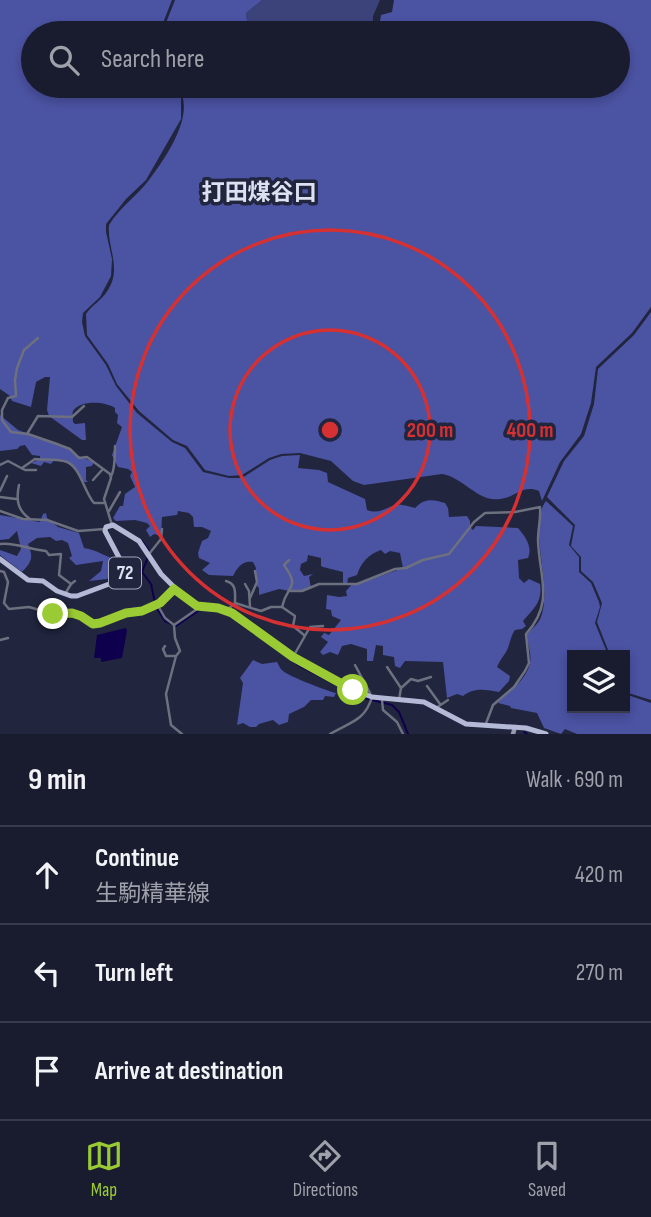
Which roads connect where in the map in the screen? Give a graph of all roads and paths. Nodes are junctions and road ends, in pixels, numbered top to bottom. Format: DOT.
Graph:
graph roads {
  1 [pos="38,338"];
  2 [pos="85,406"];
  3 [pos="1,417"];
  4 [pos="26,434"];
  5 [pos="115,446"];
  6 [pos="0,465"];
  7 [pos="22,468"];
  8 [pos="36,470"];
  9 [pos="102,470"];
  10 [pos="7,476"];
  11 [pos="111,476"];
  12 [pos="2,480"];
  13 [pos="93,480"];
  14 [pos="19,485"];
  15 [pos="0,491"];
  16 [pos="120,492"];
  17 [pos="0,497"];
  18 [pos="16,499"];
  19 [pos="105,503"];
  20 [pos="0,511"];
  21 [pos="109,512"];
  22 [pos="30,519"];
  23 [pos="112,525"];
  24 [pos="105,529"];
  25 [pos="162,529"];
  26 [pos="0,544"];
  27 [pos="149,554"];
  28 [pos="0,559"];
  29 [pos="289,560"];
  30 [pos="0,571"];
  31 [pos="255,571"];
  32 [pos="75,581"];
  33 [pos="226,581"];
  34 [pos="71,583"];
  35 [pos="245,583"];
  36 [pos="174,589"];
  37 [pos="290,591"];
  38 [pos="65,594"];
  39 [pos="250,598"];
  40 [pos="235,603"];
  41 [pos="156,604"];
  42 [pos="201,607"];
  43 [pos="250,607"];
  44 [pos="282,607"];
  45 [pos="227,610"];
  46 [pos="174,625"];
  47 [pos="323,626"];
  48 [pos="304,635"];
  49 [pos="8,638"];
  50 [pos="0,640"];
  51 [pos="165,646"];
  52 [pos="176,656"];
  53 [pos="293,657"];
  54 [pos="355,665"];
  55 [pos="387,667"];
  56 [pos="431,677"];
  57 [pos="426,686"];
  58 [pos="401,688"];
  59 [pos="371,697"];
  60 [pos="383,699"];
  61 [pos="399,700"];
  62 [pos="448,700"];
  63 [pos="438,706"];
  64 [pos="485,726"];
  65 [pos="515,727"];
  66 [pos="182,734"];
  67 [pos="330,734"];
  68 [pos="403,734"];
  69 [pos="513,734"];
  70 [pos="546,734"];
  1 -- 3 [label="street"];
  2 -- 4 [label="street"];
  3 -- 4 [label="street"];
  4 -- 9 [label="street"];
  5 -- 11 [label="street"];
  6 -- 7 [label="street"];
  7 -- 8 [label="street"];
  7 -- 19 [label="street"];
  9 -- 11 [label="street"];
  9 -- 13 [label="street"];
  10 -- 12 [label="street"];
  11 -- 19 [label="street"];
  12 -- 15 [label="street"];
  14 -- 18 [label="street"];
  16 -- 21 [label="street"];
  17 -- 18 [label="street"];
  18 -- 22 [label="street"];
  19 -- 21 [label="street"];
  20 -- 22 [label="street"];
  21 -- 23 [label="street"];
  22 -- 24 [label="street"];
  23 -- 24 [label="main road, 72"];
  23 -- 27 [label="main road, 72"];
  24 -- 38 [label="main road, 72"];
  25 -- 27 [label="street"];
  26 -- 34 [label="street"];
  27 -- 36 [label="main road, 72"];
  28 -- 38 [label="main road"];
  29 -- 37 [label="street"];
  30 -- 41 [label="street"];
  31 -- 39 [label="street"];
  32 -- 34 [label="street"];
  33 -- 40 [label="street"];
  34 -- 38 [label="street"];
  35 -- 39 [label="street"];
  36 -- 41 [label="street"];
  36 -- 42 [label="main road, 72"];
  37 -- 44 [label="street"];
  37 -- 64 [label="street"];
  39 -- 43 [label="street"];
  40 -- 43 [label="street"];
  40 -- 45 [label="street"];
  41 -- 46 [label="street"];
  42 -- 45 [label="main road, 72"];
  42 -- 46 [label="street"];
  43 -- 44 [label="street"];
  44 -- 48 [label="street"];
  45 -- 53 [label="main road, 72"];
  46 -- 52 [label="street"];
  47 -- 48 [label="street"];
  48 -- 53 [label="street"];
  49 -- 50 [label="street"];
  51 -- 52 [label="street"];
  52 -- 66 [label="street"];
  53 -- 59 [label="main road, 72"];
  54 -- 59 [label="street"];
  55 -- 58 [label="street"];
  56 -- 58 [label="street"];
  57 -- 63 [label="street"];
  58 -- 61 [label="street"];
  59 -- 60 [label="main road, 72"];
  59 -- 67 [label="street"];
  60 -- 61 [label="main road, 72"];
  60 -- 68 [label="street"];
  61 -- 63 [label="main road, 72"];
  62 -- 63 [label="street"];
  63 -- 64 [label="main road, 72"];
  64 -- 65 [label="main road, 72"];
  65 -- 69 [label="street"];
  65 -- 70 [label="main road, 72"];
}
